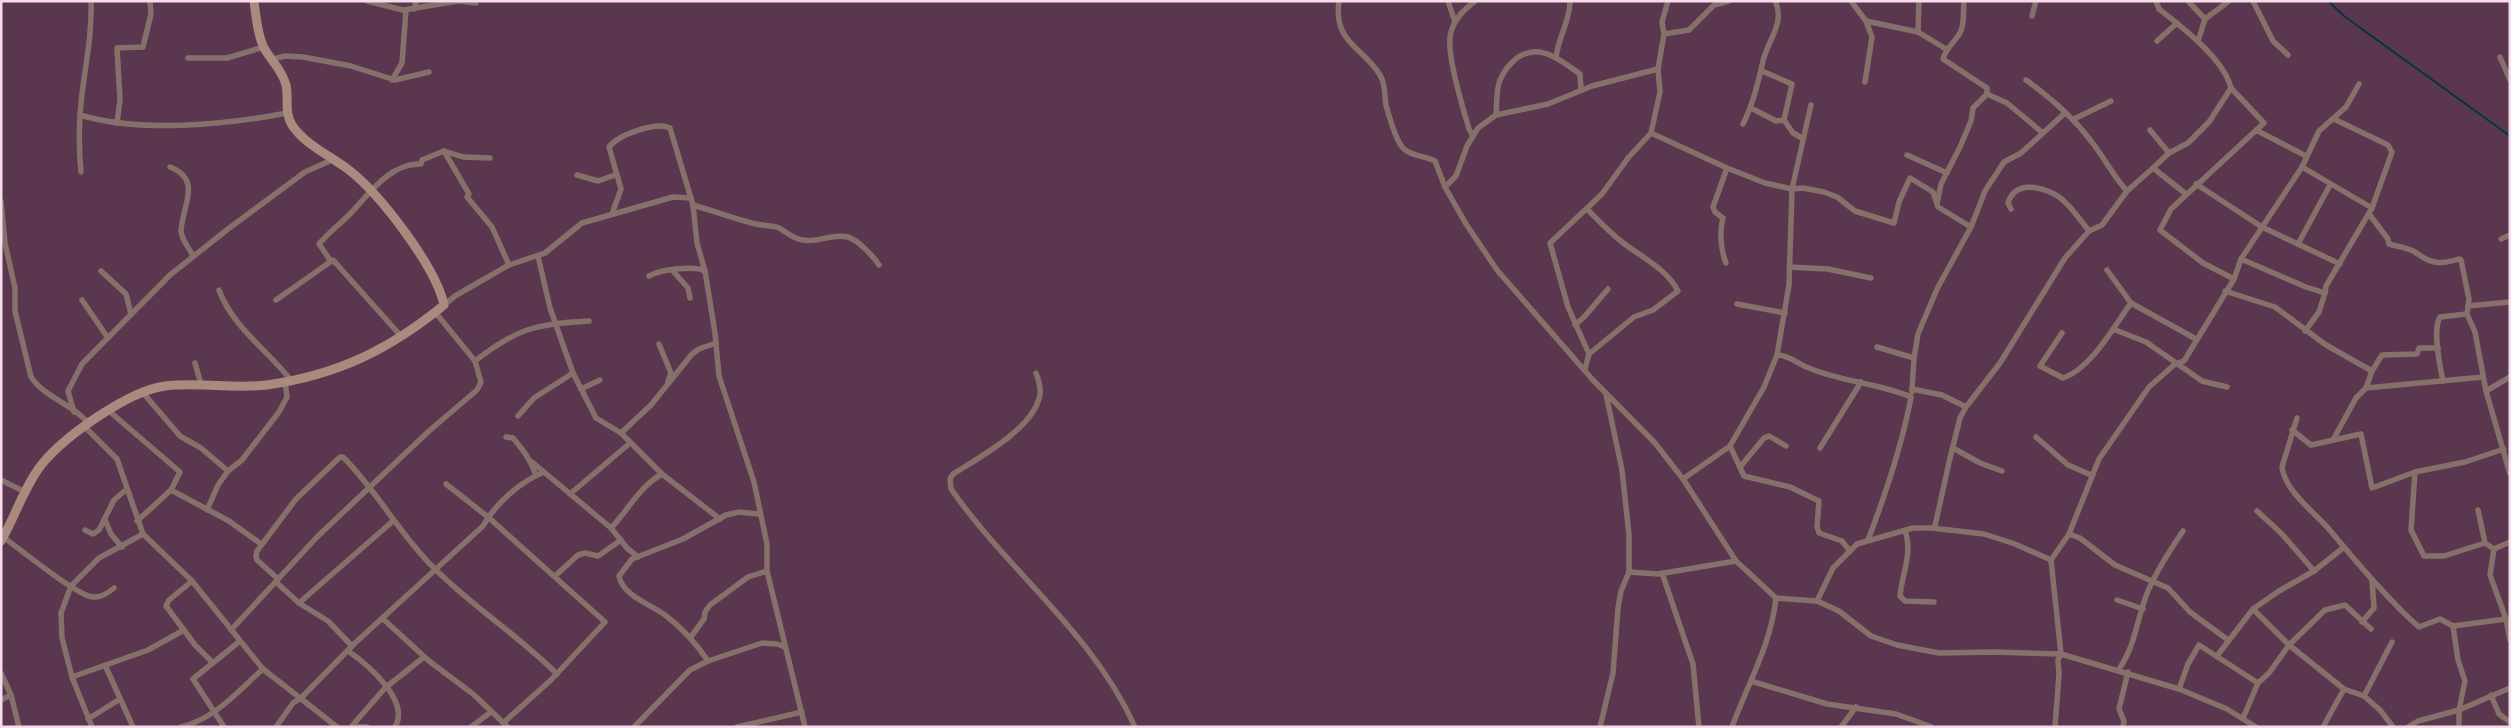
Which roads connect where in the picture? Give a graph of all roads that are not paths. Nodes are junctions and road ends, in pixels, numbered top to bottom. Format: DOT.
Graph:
graph roads {
  1 [pos="91,1"];
  2 [pos="150,1"];
  3 [pos="254,1"];
  4 [pos="367,1"];
  5 [pos="416,1"];
  6 [pos="459,1"];
  7 [pos="1339,1"];
  8 [pos="1448,1"];
  9 [pos="1475,1"];
  10 [pos="1570,1"];
  11 [pos="1668,1"];
  12 [pos="1728,1"];
  13 [pos="1775,1"];
  14 [pos="1851,1"];
  15 [pos="1919,1"];
  16 [pos="1964,1"];
  17 [pos="2036,1"];
  18 [pos="2156,1"];
  19 [pos="2188,1"];
  20 [pos="2229,1"];
  21 [pos="2253,1"];
  22 [pos="476,3"];
  23 [pos="414,9"];
  24 [pos="406,10"];
  25 [pos="2032,16"];
  26 [pos="2205,19"];
  27 [pos="1866,20"];
  28 [pos="1455,22"];
  29 [pos="2177,23"];
  30 [pos="1918,32"];
  31 [pos="1664,34"];
  32 [pos="2157,41"];
  33 [pos="2198,42"];
  34 [pos="264,47"];
  35 [pos="1946,50"];
  36 [pos="2288,55"];
  37 [pos="2500,57"];
  38 [pos="188,58"];
  39 [pos="1556,58"];
  40 [pos="273,59"];
  41 [pos="1658,68"];
  42 [pos="1762,71"];
  43 [pos="429,72"];
  44 [pos="392,80"];
  45 [pos="2026,80"];
  46 [pos="2510,80"];
  47 [pos="1865,82"];
  48 [pos="2359,84"];
  49 [pos="2231,88"];
  50 [pos="1581,90"];
  51 [pos="1987,94"];
  52 [pos="2110,101"];
  53 [pos="1811,105"];
  54 [pos="1751,108"];
  55 [pos="2066,112"];
  56 [pos="287,113"];
  57 [pos="80,115"];
  58 [pos="1496,115"];
  59 [pos="2074,119"];
  60 [pos="2334,119"];
  61 [pos="1784,120"];
  62 [pos="117,123"];
  63 [pos="1743,124"];
  64 [pos="2150,130"];
  65 [pos="2256,130"];
  66 [pos="2043,132"];
  67 [pos="1651,133"];
  68 [pos="1473,136"];
  69 [pos="1802,138"];
  70 [pos="444,151"];
  71 [pos="2169,153"];
  72 [pos="1907,155"];
  73 [pos="2306,156"];
  74 [pos="490,158"];
  75 [pos="332,160"];
  76 [pos="170,167"];
  77 [pos="2302,167"];
  78 [pos="1727,168"];
  79 [pos="2153,168"];
  80 [pos="81,172"];
  81 [pos="1947,173"];
  82 [pos="577,175"];
  83 [pos="615,175"];
  84 [pos="2196,184"];
  85 [pos="2330,184"];
  86 [pos="1445,187"];
  87 [pos="1792,189"];
  88 [pos="369,190"];
  89 [pos="2127,191"];
  90 [pos="2186,194"];
  91 [pos="691,198"];
  92 [pos="1,202"];
  93 [pos="693,205"];
  94 [pos="1938,207"];
  95 [pos="1587,209"];
  96 [pos="2011,209"];
  97 [pos="2370,211"];
  98 [pos="612,214"];
  99 [pos="1971,227"];
  100 [pos="2262,227"];
  101 [pos="2090,231"];
  102 [pos="2510,236"];
  103 [pos="2502,239"];
  104 [pos="2298,244"];
  105 [pos="193,256"];
  106 [pos="538,256"];
  107 [pos="2241,259"];
  108 [pos="330,260"];
  109 [pos="1726,263"];
  110 [pos="2340,264"];
  111 [pos="509,265"];
  112 [pos="879,265"];
  113 [pos="1789,267"];
  114 [pos="2107,270"];
  115 [pos="102,271"];
  116 [pos="673,271"];
  117 [pos="705,271"];
  118 [pos="650,276"];
  119 [pos="1871,278"];
  120 [pos="2234,279"];
  121 [pos="1608,289"];
  122 [pos="219,290"];
  123 [pos="440,290"];
  124 [pos="2225,291"];
  125 [pos="2325,293"];
  126 [pos="454,296"];
  127 [pos="690,298"];
  128 [pos="82,300"];
  129 [pos="276,300"];
  130 [pos="2510,302"];
  131 [pos="2131,303"];
  132 [pos="1737,304"];
  133 [pos="444,305"];
  134 [pos="2468,306"];
  135 [pos="435,312"];
  136 [pos="1785,313"];
  137 [pos="131,314"];
  138 [pos="2467,314"];
  139 [pos="589,321"];
  140 [pos="555,323"];
  141 [pos="1575,324"];
  142 [pos="2113,329"];
  143 [pos="2305,331"];
  144 [pos="2062,333"];
  145 [pos="400,336"];
  146 [pos="108,338"];
  147 [pos="2196,339"];
  148 [pos="716,343"];
  149 [pos="659,344"];
  150 [pos="1878,347"];
  151 [pos="2438,348"];
  152 [pos="1589,354"];
  153 [pos="1777,354"];
  154 [pos="1914,358"];
  155 [pos="475,361"];
  156 [pos="195,363"];
  157 [pos="2175,364"];
  158 [pos="1585,369"];
  159 [pos="2372,370"];
  160 [pos="573,373"];
  161 [pos="1036,373"];
  162 [pos="2483,377"];
  163 [pos="2510,377"];
  164 [pos="600,380"];
  165 [pos="288,381"];
  166 [pos="2443,381"];
  167 [pos="1861,382"];
  168 [pos="201,384"];
  169 [pos="667,386"];
  170 [pos="2227,388"];
  171 [pos="2366,388"];
  172 [pos="581,389"];
  173 [pos="1912,389"];
  174 [pos="2486,391"];
  175 [pos="144,394"];
  176 [pos="1606,394"];
  177 [pos="1911,397"];
  178 [pos="1966,407"];
  179 [pos="109,411"];
  180 [pos="74,412"];
  181 [pos="518,416"];
  182 [pos="2297,418"];
  183 [pos="86,425"];
  184 [pos="2292,430"];
  185 [pos="621,433"];
  186 [pos="506,437"];
  187 [pos="2036,437"];
  188 [pos="2333,440"];
  189 [pos="630,443"];
  190 [pos="1730,446"];
  191 [pos="1786,446"];
  192 [pos="1820,448"];
  193 [pos="1953,448"];
  194 [pos="2504,449"];
  195 [pos="532,462"];
  196 [pos="1740,467"];
  197 [pos="228,471"];
  198 [pos="2002,471"];
  199 [pos="544,472"];
  200 [pos="2415,472"];
  201 [pos="662,474"];
  202 [pos="2510,474"];
  203 [pos="536,475"];
  204 [pos="2092,475"];
  205 [pos="1683,479"];
  206 [pos="1,480"];
  207 [pos="446,484"];
  208 [pos="369,487"];
  209 [pos="127,490"];
  210 [pos="171,490"];
  211 [pos="24,492"];
  212 [pos="570,494"];
  213 [pos="207,510"];
  214 [pos="2257,510"];
  215 [pos="2478,510"];
  216 [pos="759,514"];
  217 [pos="488,516"];
  218 [pos="720,518"];
  219 [pos="105,520"];
  220 [pos="393,520"];
  221 [pos="137,521"];
  222 [pos="612,528"];
  223 [pos="1932,528"];
  224 [pos="85,530"];
  225 [pos="1905,531"];
  226 [pos="2182,531"];
  227 [pos="143,534"];
  228 [pos="2069,534"];
  229 [pos="2,539"];
  230 [pos="621,540"];
  231 [pos="1868,540"];
  232 [pos="2510,542"];
  233 [pos="2485,543"];
  234 [pos="261,544"];
  235 [pos="122,547"];
  236 [pos="2343,548"];
  237 [pos="2494,549"];
  238 [pos="1850,551"];
  239 [pos="638,557"];
  240 [pos="2051,560"];
  241 [pos="1736,561"];
  242 [pos="435,569"];
  243 [pos="767,571"];
  244 [pos="2314,571"];
  245 [pos="1630,572"];
  246 [pos="1662,573"];
  247 [pos="555,576"];
  248 [pos="277,580"];
  249 [pos="2372,580"];
  250 [pos="192,581"];
  251 [pos="2152,582"];
  252 [pos="71,586"];
  253 [pos="114,588"];
  254 [pos="1776,598"];
  255 [pos="2117,600"];
  256 [pos="1817,601"];
  257 [pos="1934,602"];
  258 [pos="299,604"];
  259 [pos="2143,609"];
  260 [pos="2254,609"];
  261 [pos="382,618"];
  262 [pos="2506,619"];
  263 [pos="2362,622"];
  264 [pos="2453,626"];
  265 [pos="2371,629"];
  266 [pos="184,630"];
  267 [pos="231,630"];
  268 [pos="690,638"];
  269 [pos="2228,640"];
  270 [pos="2510,640"];
  271 [pos="240,641"];
  272 [pos="2392,642"];
  273 [pos="2289,645"];
  274 [pos="785,647"];
  275 [pos="350,648"];
  276 [pos="2060,654"];
  277 [pos="424,656"];
  278 [pos="2217,656"];
  279 [pos="708,660"];
  280 [pos="212,662"];
  281 [pos="105,665"];
  282 [pos="262,669"];
  283 [pos="2119,669"];
  284 [pos="2128,672"];
  285 [pos="1,673"];
  286 [pos="557,674"];
  287 [pos="72,677"];
  288 [pos="1752,681"];
  289 [pos="2258,683"];
  290 [pos="385,688"];
  291 [pos="2510,688"];
  292 [pos="2179,689"];
  293 [pos="2344,689"];
  294 [pos="11,695"];
  295 [pos="2491,695"];
  296 [pos="2364,696"];
  297 [pos="302,697"];
  298 [pos="120,699"];
  299 [pos="1,700"];
  300 [pos="1856,707"];
  301 [pos="2458,710"];
  302 [pos="215,712"];
  303 [pos="491,712"];
  304 [pos="802,712"];
  305 [pos="2243,718"];
  306 [pos="88,719"];
  307 [pos="2510,722"];
  308 [pos="506,725"];
  309 [pos="747,726"];
  310 [pos="19,727"];
  311 [pos="92,727"];
  312 [pos="133,727"];
  313 [pos="181,727"];
  314 [pos="224,727"];
  315 [pos="276,727"];
  316 [pos="337,727"];
  317 [pos="351,727"];
  318 [pos="355,727"];
  319 [pos="367,727"];
  320 [pos="394,727"];
  321 [pos="471,727"];
  322 [pos="634,727"];
  323 [pos="737,727"];
  324 [pos="805,727"];
  325 [pos="1135,727"];
  326 [pos="1600,727"];
  327 [pos="1699,727"];
  328 [pos="1732,727"];
  329 [pos="1841,727"];
  330 [pos="1932,727"];
  331 [pos="2055,727"];
  332 [pos="2122,727"];
  333 [pos="2256,727"];
  334 [pos="2323,727"];
  335 [pos="2393,727"];
  336 [pos="2408,727"];
  337 [pos="2460,727"];
  1 -- 57 [label="street"];
  2 -- 62 [label="street"];
  3 -- 34 [label="street"];
  4 -- 24 [label="street"];
  5 -- 23 [label="street"];
  6 -- 22 [label="street"];
  6 -- 23 [label="street"];
  7 -- 86 [label="street"];
  8 -- 28 [label="street"];
  9 -- 28 [label="street"];
  10 -- 39 [label="street"];
  11 -- 31 [label="street"];
  12 -- 31 [label="street"];
  13 -- 42 [label="street"];
  14 -- 27 [label="street"];
  15 -- 30 [label="street"];
  16 -- 35 [label="street"];
  17 -- 25 [label="street"];
  18 -- 29 [label="street"];
  19 -- 26 [label="street"];
  20 -- 26 [label="street"];
  21 -- 36 [label="street"];
  23 -- 24 [label="street"];
  24 -- 44 [label="street"];
  26 -- 33 [label="street"];
  27 -- 30 [label="street"];
  27 -- 47 [label="street"];
  28 -- 68 [label="street"];
  29 -- 32 [label="street"];
  29 -- 33 [label="street"];
  30 -- 35 [label="street"];
  31 -- 41 [label="street"];
  33 -- 49 [label="street"];
  34 -- 38 [label="street"];
  34 -- 40 [label="street"];
  35 -- 51 [label="street"];
  37 -- 46 [label="street"];
  39 -- 50 [label="street"];
  39 -- 58 [label="street"];
  40 -- 44 [label="street"];
  40 -- 56 [label="street"];
  41 -- 50 [label="street"];
  41 -- 67 [label="street"];
  42 -- 54 [label="street"];
  42 -- 61 [label="street"];
  43 -- 44 [label="street"];
  45 -- 55 [label="street"];
  48 -- 60 [label="street"];
  49 -- 65 [label="street"];
  49 -- 71 [label="street"];
  50 -- 58 [label="street"];
  51 -- 66 [label="street"];
  51 -- 81 [label="street"];
  52 -- 59 [label="street"];
  53 -- 69 [label="street"];
  54 -- 61 [label="street"];
  54 -- 63 [label="street"];
  55 -- 59 [label="street"];
  55 -- 66 [label="street"];
  56 -- 62 [label="street"];
  56 -- 75 [label="street"];
  57 -- 62 [label="street"];
  57 -- 80 [label="street"];
  58 -- 68 [label="street"];
  59 -- 89 [label="street"];
  60 -- 73 [label="street"];
  60 -- 97 [label="street"];
  61 -- 69 [label="street"];
  64 -- 71 [label="street"];
  65 -- 73 [label="street"];
  65 -- 84 [label="street"];
  66 -- 99 [label="street"];
  67 -- 78 [label="street"];
  67 -- 95 [label="street"];
  68 -- 86 [label="street"];
  69 -- 87 [label="street"];
  70 -- 74 [label="street"];
  70 -- 88 [label="street"];
  70 -- 111 [label="street"];
  71 -- 79 [label="street"];
  72 -- 81 [label="street"];
  73 -- 77 [label="street"];
  75 -- 88 [label="street"];
  75 -- 105 [label="street"];
  76 -- 105 [label="street"];
  77 -- 85 [label="street"];
  77 -- 100 [label="street"];
  78 -- 87 [label="street"];
  78 -- 109 [label="street"];
  79 -- 89 [label="street"];
  79 -- 90 [label="street"];
  81 -- 94 [label="street"];
  82 -- 83 [label="street"];
  83 -- 91 [label="street"];
  83 -- 98 [label="street"];
  84 -- 90 [label="street"];
  84 -- 100 [label="street"];
  85 -- 97 [label="street"];
  85 -- 104 [label="street"];
  86 -- 158 [label="street"];
  87 -- 94 [label="street"];
  87 -- 113 [label="street"];
  88 -- 108 [label="street"];
  88 -- 123 [label="street"];
  89 -- 101 [label="street"];
  90 -- 120 [label="street"];
  91 -- 93 [label="street"];
  91 -- 98 [label="street"];
  92 -- 180 [label="street"];
  93 -- 112 [label="street"];
  93 -- 117 [label="street"];
  94 -- 99 [label="street"];
  95 -- 141 [label="street"];
  95 -- 152 [label="street"];
  96 -- 101 [label="street"];
  97 -- 110 [label="street"];
  97 -- 134 [label="street"];
  98 -- 106 [label="street"];
  99 -- 154 [label="street"];
  100 -- 104 [label="street"];
  100 -- 107 [label="street"];
  101 -- 178 [label="street"];
  102 -- 103 [label="street"];
  104 -- 110 [label="street"];
  105 -- 137 [label="street"];
  106 -- 111 [label="street"];
  106 -- 140 [label="street"];
  107 -- 120 [label="street"];
  107 -- 125 [label="street"];
  108 -- 129 [label="street"];
  108 -- 145 [label="street"];
  110 -- 125 [label="street"];
  111 -- 126 [label="street"];
  113 -- 119 [label="street"];
  113 -- 136 [label="street"];
  114 -- 131 [label="street"];
  115 -- 137 [label="street"];
  116 -- 117 [label="street"];
  116 -- 118 [label="street"];
  116 -- 127 [label="street"];
  117 -- 148 [label="street"];
  120 -- 124 [label="street"];
  121 -- 141 [label="street"];
  122 -- 165 [label="street"];
  123 -- 126 [label="street"];
  123 -- 133 [label="street"];
  124 -- 143 [label="street"];
  124 -- 147 [label="street"];
  125 -- 143 [label="street"];
  126 -- 133 [label="street"];
  128 -- 146 [label="street"];
  130 -- 134 [label="street"];
  131 -- 142 [label="street"];
  131 -- 147 [label="street"];
  132 -- 136 [label="street"];
  133 -- 135 [label="street"];
  134 -- 138 [label="street"];
  135 -- 145 [label="street"];
  135 -- 155 [label="street"];
  136 -- 153 [label="street"];
  137 -- 146 [label="street"];
  138 -- 151 [label="street"];
  138 -- 162 [label="street"];
  139 -- 140 [label="street"];
  140 -- 155 [label="street"];
  140 -- 160 [label="street"];
  141 -- 152 [label="street"];
  142 -- 144 [label="street"];
  142 -- 157 [label="street"];
  143 -- 159 [label="street"];
  145 -- 165 [label="street"];
  146 -- 180 [label="street"];
  147 -- 157 [label="street"];
  148 -- 169 [label="street"];
  148 -- 216 [label="street"];
  149 -- 169 [label="street"];
  150 -- 154 [label="street"];
  151 -- 159 [label="street"];
  151 -- 166 [label="street"];
  152 -- 158 [label="street"];
  153 -- 167 [label="street"];
  153 -- 190 [label="street"];
  154 -- 173 [label="street"];
  155 -- 208 [label="street"];
  156 -- 168 [label="street"];
  157 -- 170 [label="street"];
  157 -- 204 [label="street"];
  158 -- 176 [label="street"];
  159 -- 171 [label="street"];
  160 -- 172 [label="street"];
  160 -- 181 [label="street"];
  161 -- 325 [label="street"];
  162 -- 166 [label="street"];
  162 -- 174 [label="street"];
  163 -- 174 [label="street"];
  164 -- 172 [label="street"];
  165 -- 168 [label="street"];
  165 -- 197 [label="street"];
  166 -- 171 [label="street"];
  167 -- 177 [label="street"];
  167 -- 192 [label="street"];
  168 -- 175 [label="street"];
  169 -- 185 [label="street"];
  171 -- 188 [label="street"];
  172 -- 185 [label="street"];
  173 -- 177 [label="street"];
  173 -- 178 [label="street"];
  174 -- 194 [label="street"];
  175 -- 179 [label="street"];
  175 -- 197 [label="street"];
  176 -- 205 [label="street"];
  176 -- 245 [label="street"];
  177 -- 231 [label="street"];
  178 -- 193 [label="street"];
  179 -- 183 [label="street"];
  179 -- 210 [label="street"];
  180 -- 183 [label="street"];
  182 -- 184 [label="street"];
  183 -- 209 [label="street"];
  183 -- 211 [label="street"];
  184 -- 188 [label="street"];
  184 -- 236 [label="street"];
  185 -- 189 [label="street"];
  186 -- 195 [label="street"];
  187 -- 204 [label="street"];
  188 -- 200 [label="street"];
  189 -- 201 [label="street"];
  189 -- 212 [label="street"];
  190 -- 196 [label="street"];
  190 -- 205 [label="street"];
  191 -- 196 [label="street"];
  193 -- 198 [label="street"];
  193 -- 223 [label="street"];
  194 -- 200 [label="street"];
  194 -- 202 [label="street"];
  195 -- 199 [label="street"];
  195 -- 203 [label="street"];
  196 -- 238 [label="street"];
  197 -- 213 [label="street"];
  199 -- 203 [label="street"];
  199 -- 212 [label="street"];
  200 -- 233 [label="street"];
  201 -- 218 [label="street"];
  201 -- 222 [label="street"];
  203 -- 217 [label="street"];
  204 -- 228 [label="street"];
  205 -- 241 [label="street"];
  206 -- 211 [label="street"];
  207 -- 217 [label="street"];
  208 -- 220 [label="street"];
  208 -- 234 [label="street"];
  208 -- 248 [label="street"];
  209 -- 219 [label="street"];
  209 -- 221 [label="street"];
  210 -- 213 [label="street"];
  210 -- 221 [label="street"];
  211 -- 229 [label="street"];
  212 -- 222 [label="street"];
  213 -- 234 [label="street"];
  214 -- 244 [label="street"];
  215 -- 233 [label="street"];
  216 -- 218 [label="street"];
  216 -- 243 [label="street"];
  217 -- 242 [label="street"];
  217 -- 247 [label="street"];
  218 -- 239 [label="street"];
  219 -- 224 [label="street"];
  219 -- 235 [label="street"];
  220 -- 242 [label="street"];
  220 -- 258 [label="street"];
  221 -- 227 [label="street"];
  222 -- 230 [label="street"];
  223 -- 225 [label="street"];
  223 -- 240 [label="street"];
  225 -- 231 [label="street"];
  225 -- 257 [label="street"];
  226 -- 251 [label="street"];
  227 -- 235 [label="street"];
  227 -- 250 [label="street"];
  228 -- 240 [label="street"];
  228 -- 251 [label="street"];
  229 -- 252 [label="street"];
  230 -- 239 [label="street"];
  230 -- 247 [label="street"];
  231 -- 238 [label="street"];
  232 -- 237 [label="street"];
  233 -- 237 [label="street"];
  234 -- 248 [label="street"];
  235 -- 252 [label="street"];
  236 -- 244 [label="street"];
  236 -- 249 [label="street"];
  237 -- 262 [label="street"];
  238 -- 256 [label="street"];
  239 -- 268 [label="street"];
  240 -- 276 [label="street"];
  241 -- 246 [label="street"];
  241 -- 254 [label="street"];
  242 -- 261 [label="street"];
  242 -- 286 [label="street"];
  243 -- 268 [label="street"];
  243 -- 274 [label="street"];
  244 -- 260 [label="street"];
  245 -- 246 [label="street"];
  245 -- 326 [label="street"];
  246 -- 327 [label="street"];
  247 -- 286 [label="street"];
  248 -- 258 [label="street"];
  248 -- 267 [label="street"];
  249 -- 263 [label="street"];
  249 -- 264 [label="street"];
  250 -- 266 [label="street"];
  250 -- 267 [label="street"];
  251 -- 259 [label="street"];
  251 -- 269 [label="street"];
  252 -- 253 [label="street"];
  252 -- 287 [label="street"];
  254 -- 256 [label="street"];
  254 -- 288 [label="street"];
  255 -- 259 [label="street"];
  256 -- 276 [label="street"];
  258 -- 275 [label="street"];
  259 -- 283 [label="street"];
  260 -- 269 [label="street"];
  260 -- 273 [label="street"];
  261 -- 275 [label="street"];
  261 -- 277 [label="street"];
  262 -- 264 [label="street"];
  262 -- 270 [label="street"];
  263 -- 265 [label="street"];
  263 -- 273 [label="street"];
  264 -- 301 [label="street"];
  266 -- 280 [label="street"];
  266 -- 281 [label="street"];
  267 -- 271 [label="street"];
  268 -- 279 [label="street"];
  269 -- 278 [label="street"];
  271 -- 280 [label="street"];
  271 -- 282 [label="street"];
  272 -- 296 [label="street"];
  273 -- 289 [label="street"];
  273 -- 293 [label="street"];
  274 -- 279 [label="street"];
  274 -- 304 [label="street"];
  275 -- 290 [label="street"];
  275 -- 297 [label="street"];
  276 -- 283 [label="street"];
  276 -- 331 [label="street"];
  277 -- 290 [label="street"];
  277 -- 303 [label="street"];
  278 -- 289 [label="street"];
  278 -- 292 [label="street"];
  279 -- 322 [label="street"];
  280 -- 302 [label="street"];
  281 -- 287 [label="street"];
  281 -- 298 [label="street"];
  282 -- 297 [label="street"];
  282 -- 302 [label="street"];
  283 -- 284 [label="street"];
  284 -- 292 [label="street"];
  284 -- 332 [label="street"];
  285 -- 294 [label="street"];
  286 -- 308 [label="street"];
  287 -- 306 [label="street"];
  288 -- 300 [label="street"];
  288 -- 328 [label="street"];
  289 -- 305 [label="street"];
  290 -- 317 [label="street"];
  290 -- 320 [label="street"];
  291 -- 295 [label="street"];
  292 -- 305 [label="street"];
  293 -- 296 [label="street"];
  293 -- 334 [label="street"];
  294 -- 299 [label="street"];
  294 -- 310 [label="street"];
  295 -- 301 [label="street"];
  295 -- 307 [label="street"];
  296 -- 335 [label="street"];
  297 -- 315 [label="street"];
  297 -- 316 [label="street"];
  298 -- 306 [label="street"];
  298 -- 312 [label="street"];
  300 -- 329 [label="street"];
  300 -- 330 [label="street"];
  301 -- 336 [label="street"];
  301 -- 337 [label="street"];
  302 -- 313 [label="street"];
  302 -- 314 [label="street"];
  303 -- 308 [label="street"];
  303 -- 321 [label="street"];
  304 -- 309 [label="street"];
  304 -- 324 [label="street"];
  305 -- 333 [label="street"];
  306 -- 311 [label="street"];
  309 -- 323 [label="street"];
  318 -- 319 [label="street"];
}
